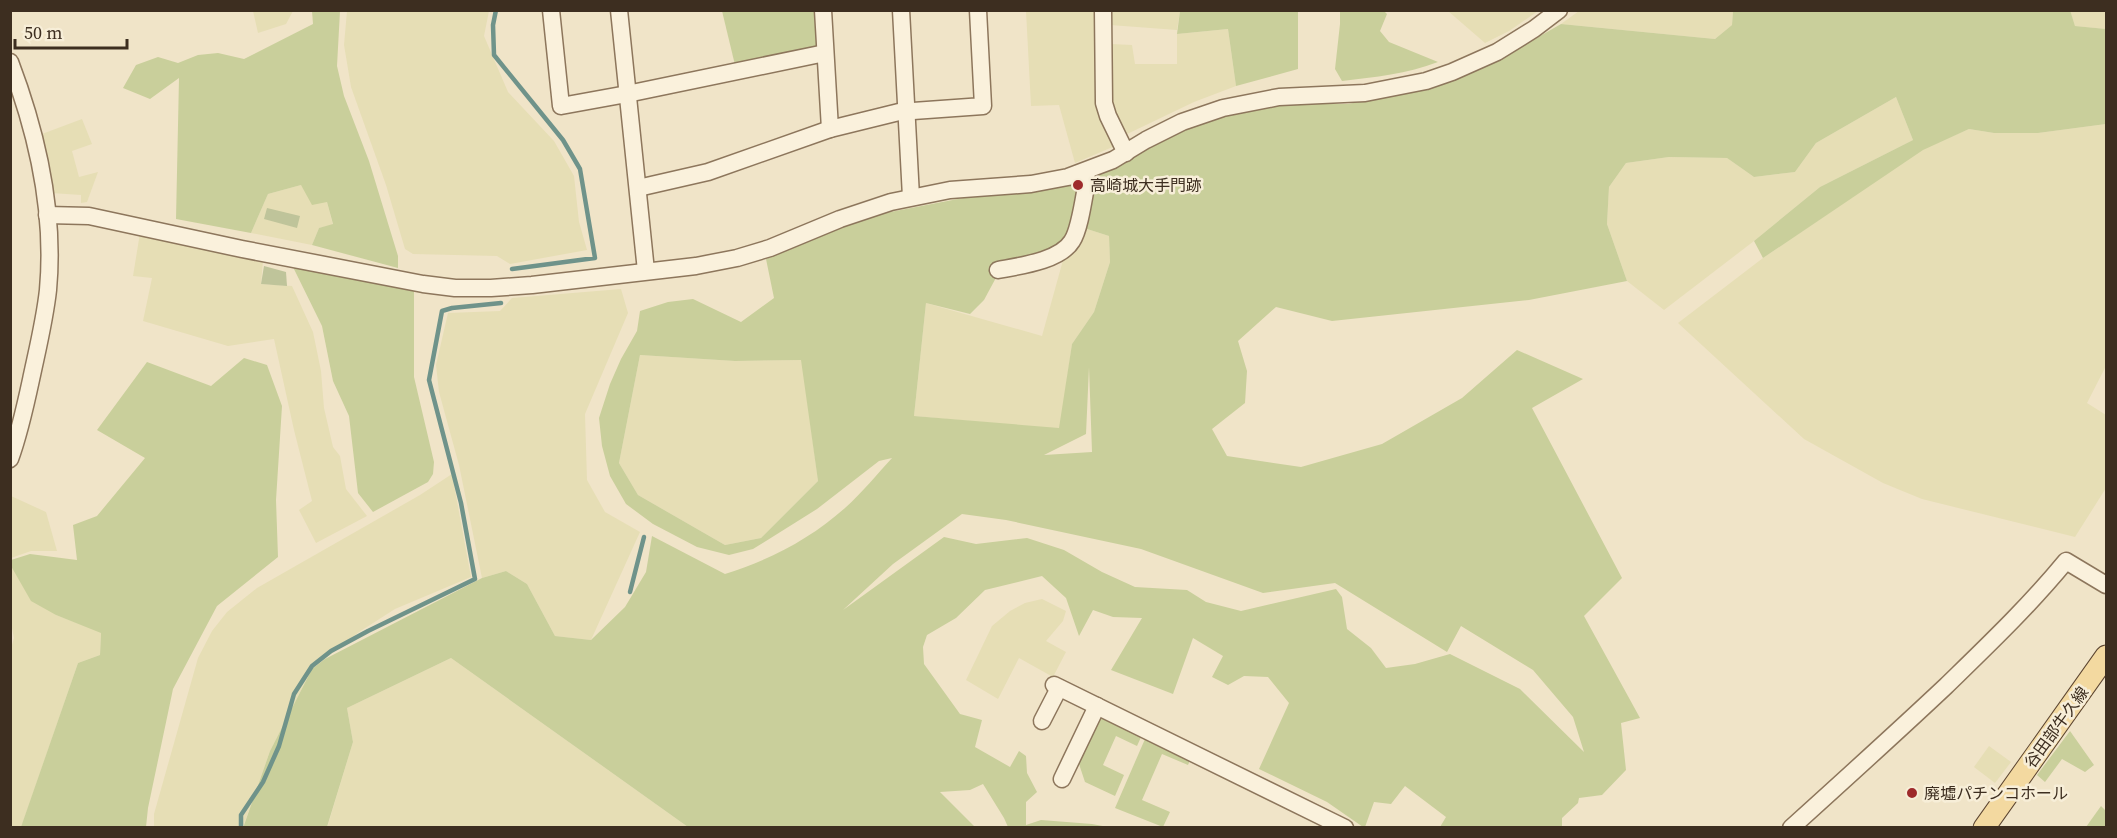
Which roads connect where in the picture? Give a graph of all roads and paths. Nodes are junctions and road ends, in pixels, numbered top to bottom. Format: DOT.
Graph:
graph roads {
  1 [pos="551,10"];
  2 [pos="619,10"];
  3 [pos="823,10"];
  4 [pos="901,10"];
  5 [pos="978,10"];
  6 [pos="1103,10"];
  7 [pos="1559,10"];
  8 [pos="825,53"];
  9 [pos="10,62"];
  10 [pos="627,94"];
  11 [pos="907,111"];
  12 [pos="830,129"];
  13 [pos="1126,153"];
  14 [pos="1086,172"];
  15 [pos="638,188"];
  16 [pos="911,197"];
  17 [pos="47,215"];
  18 [pos="998,270"];
  19 [pos="646,271"];
  20 [pos="10,459"];
  21 [pos="2106,585"];
  22 [pos="2106,659"];
  23 [pos="1097,706"];
  24 [pos="1042,721"];
  25 [pos="1062,779"];
  26 [pos="1345,828"];
  27 [pos="1791,828"];
  28 [pos="1984,828"];
  1 -- 10 [label="street"];
  2 -- 10 [label="street"];
  3 -- 8 [label="street"];
  4 -- 11 [label="street"];
  5 -- 11 [label="street"];
  6 -- 13 [label="street"];
  7 -- 13 [label="street"];
  8 -- 10 [label="street"];
  8 -- 12 [label="street"];
  9 -- 17 [label="street"];
  10 -- 15 [label="street"];
  11 -- 12 [label="street"];
  11 -- 16 [label="street"];
  12 -- 15 [label="street"];
  13 -- 14 [label="street"];
  14 -- 16 [label="street"];
  14 -- 18 [label="street"];
  15 -- 19 [label="street"];
  16 -- 19 [label="street"];
  17 -- 19 [label="street"];
  17 -- 20 [label="street"];
  21 -- 27 [label="street"];
  22 -- 28 [label="main road, 谷田部牛久線"];
  23 -- 24 [label="street"];
  23 -- 25 [label="street"];
  23 -- 26 [label="street"];
}
